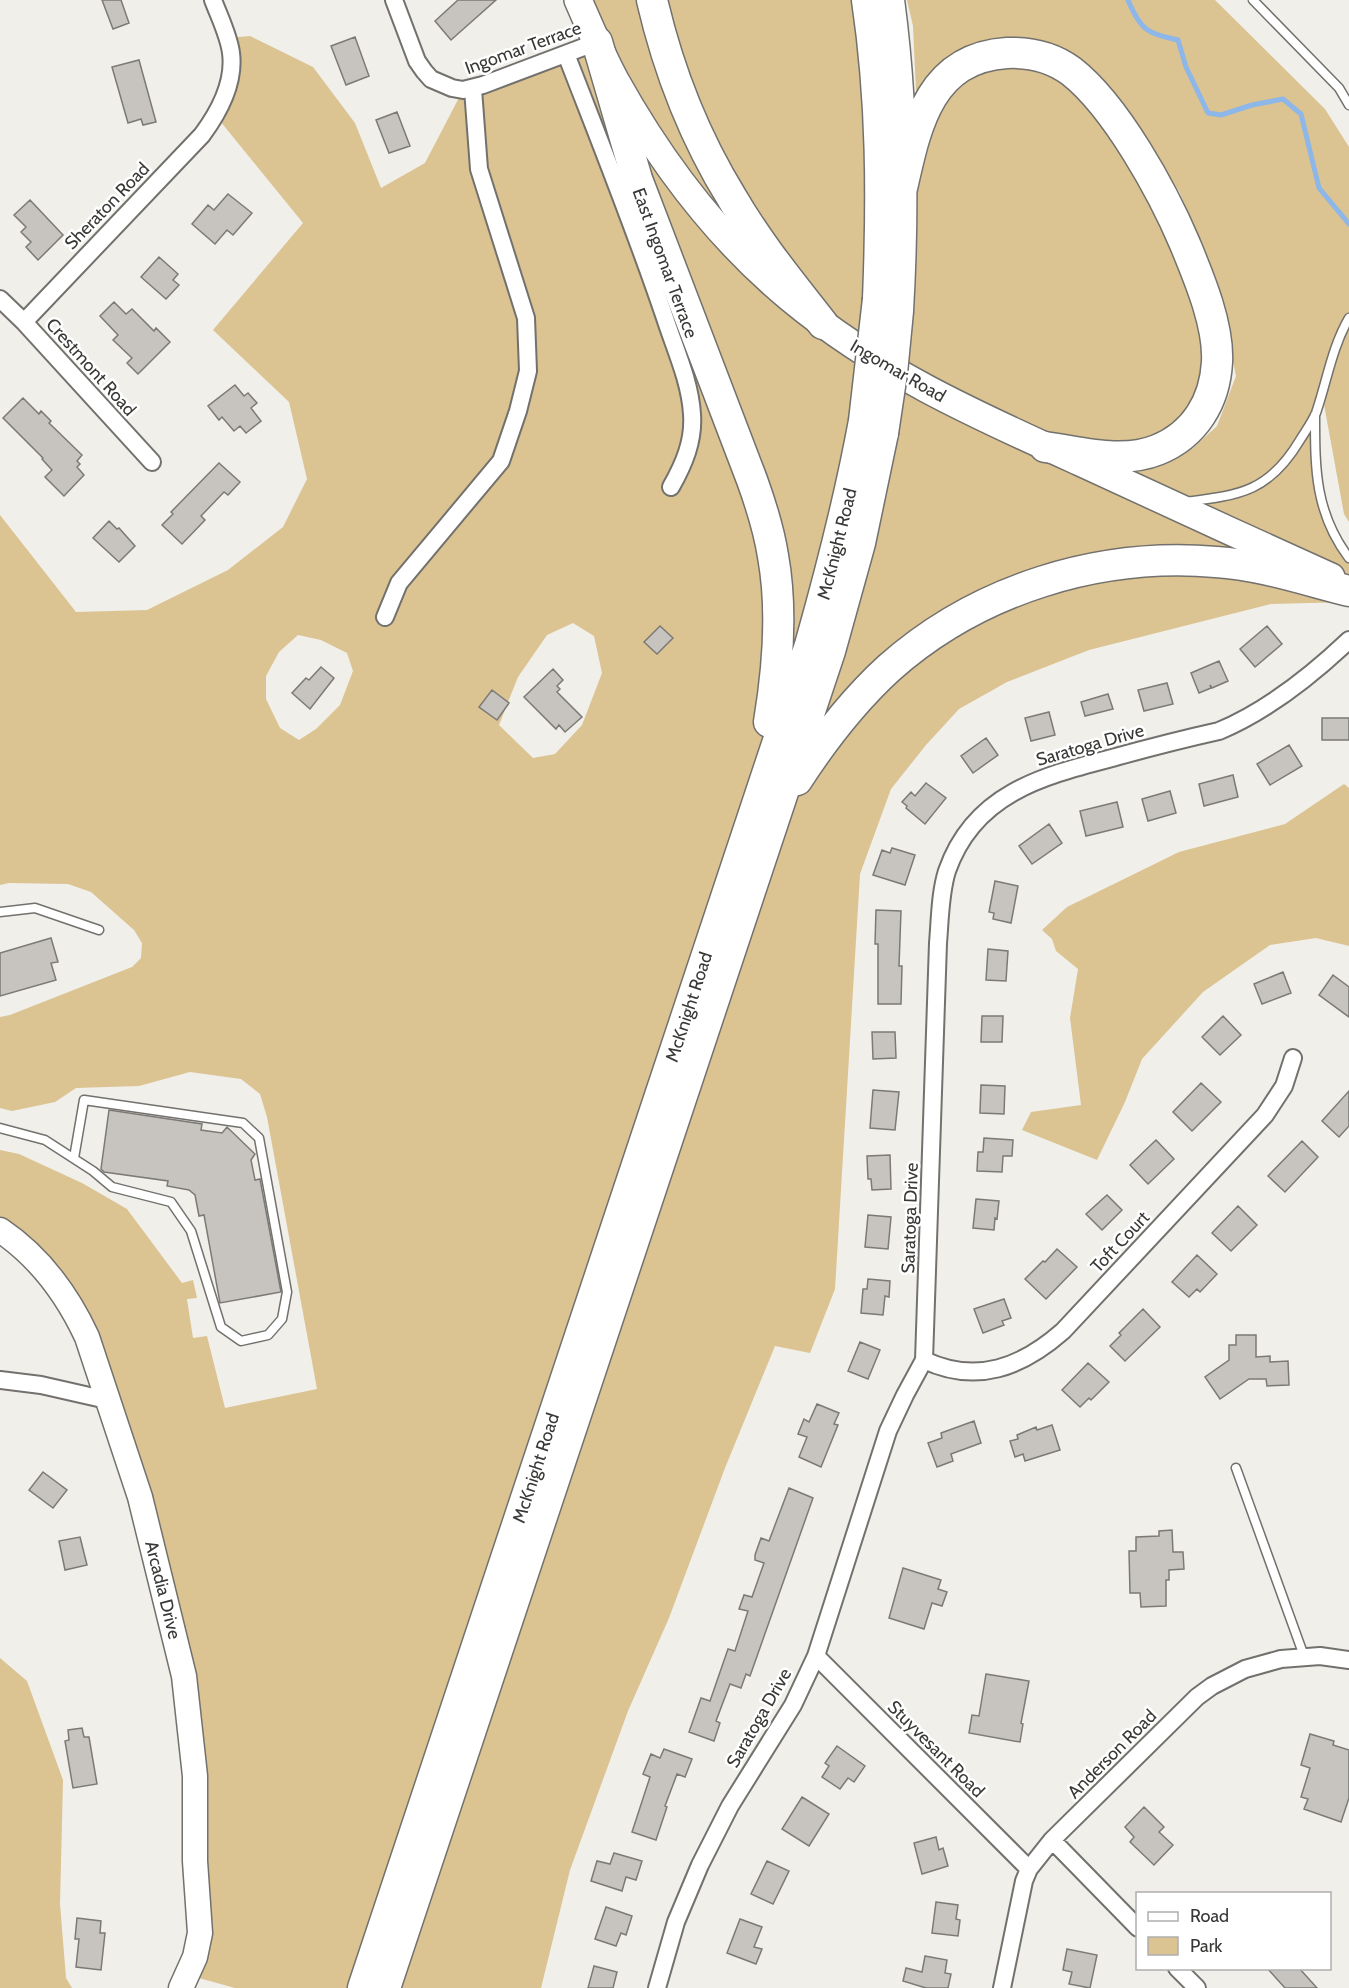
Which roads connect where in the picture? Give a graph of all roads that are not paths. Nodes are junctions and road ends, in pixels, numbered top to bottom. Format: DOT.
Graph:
graph roads {
  1 [pos="213,0"];
  2 [pos="394,0"];
  3 [pos="578,0"];
  4 [pos="652,0"];
  5 [pos="867,0"];
  6 [pos="889,0"];
  7 [pos="1252,0"];
  8 [pos="597,42"];
  9 [pos="566,54"];
  10 [pos="468,89"];
  11 [pos="1349,105"];
  12 [pos="902,188"];
  13 [pos="0,299"];
  14 [pos="888,305"];
  15 [pos="1349,318"];
  16 [pos="24,322"];
  17 [pos="823,324"];
  18 [pos="1315,415"];
  19 [pos="1046,447"];
  20 [pos="152,462"];
  21 [pos="671,487"];
  22 [pos="1170,503"];
  23 [pos="1349,558"];
  24 [pos="1349,585"];
  25 [pos="1349,591"];
  26 [pos="385,617"];
  27 [pos="1346,649"];
  28 [pos="767,808"];
  29 [pos="0,912"];
  30 [pos="99,930"];
  31 [pos="1293,1058"];
  32 [pos="0,1128"];
  33 [pos="74,1158"];
  34 [pos="0,1230"];
  35 [pos="924,1360"];
  36 [pos="0,1380"];
  37 [pos="107,1400"];
  38 [pos="1236,1468"];
  39 [pos="816,1656"];
  40 [pos="1304,1656"];
  41 [pos="1349,1660"];
  42 [pos="1052,1840"];
  43 [pos="1029,1869"];
  44 [pos="1136,1927"];
  45 [pos="1180,1970"];
  46 [pos="181,1988"];
  47 [pos="363,1988"];
  48 [pos="385,1988"];
  49 [pos="657,1988"];
  50 [pos="1002,1988"];
  51 [pos="1197,1988"];
  1 -- 16 [label="street, Sheraton Road"];
  2 -- 10 [label="street"];
  3 -- 8 [label="main road, Ingomar Road"];
  4 -- 17 [label="highway"];
  5 -- 14 [label="highway, McKnight Road"];
  6 -- 12 [label="highway, McKnight Road"];
  7 -- 11 [label="lane"];
  8 -- 9 [label="street, Ingomar Terrace"];
  8 -- 17 [label="main road, Ingomar Road"];
  8 -- 28 [label="highway"];
  9 -- 10 [label="street, Ingomar Terrace"];
  9 -- 21 [label="street, East Ingomar Terrace"];
  10 -- 26 [label="street"];
  12 -- 14 [label="highway, McKnight Road"];
  12 -- 19 [label="highway"];
  13 -- 16 [label="street, Crestmont Road"];
  14 -- 28 [label="highway, McKnight Road, bridge"];
  15 -- 18 [label="lane"];
  16 -- 20 [label="street, Crestmont Road"];
  17 -- 19 [label="main road, Ingomar Road"];
  18 -- 22 [label="lane"];
  18 -- 23 [label="lane"];
  19 -- 22 [label="main road, Ingomar Road"];
  22 -- 24 [label="main road, Ingomar Road"];
  25 -- 28 [label="highway"];
  27 -- 35 [label="street, Saratoga Drive"];
  28 -- 47 [label="highway, McKnight Road"];
  28 -- 48 [label="highway, McKnight Road"];
  29 -- 30 [label="lane"];
  31 -- 35 [label="street, Toft Court"];
  32 -- 33 [label="lane"];
  33 -- 33 [label="lane"];
  34 -- 37 [label="street, Arcadia Drive"];
  35 -- 39 [label="street, Saratoga Drive"];
  36 -- 37 [label="street"];
  37 -- 46 [label="street, Arcadia Drive"];
  38 -- 40 [label="lane"];
  39 -- 43 [label="street, Stuyvesant Road"];
  39 -- 49 [label="street, Saratoga Drive"];
  40 -- 41 [label="street, Anderson Road"];
  40 -- 42 [label="street, Anderson Road"];
  42 -- 43 [label="street, Anderson Road"];
  42 -- 44 [label="street"];
  43 -- 50 [label="street, Anderson Road"];
  45 -- 51 [label="street"];
}
